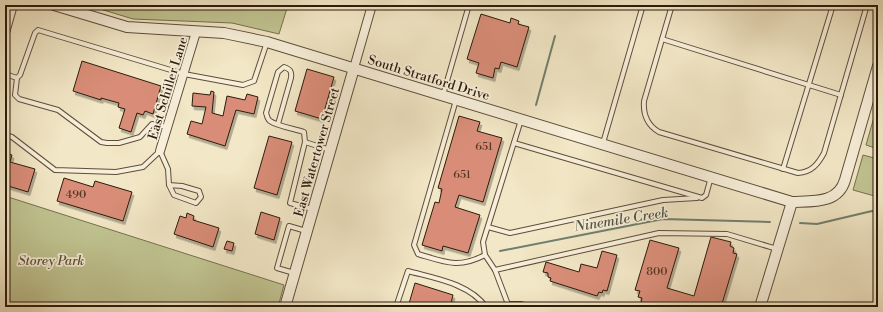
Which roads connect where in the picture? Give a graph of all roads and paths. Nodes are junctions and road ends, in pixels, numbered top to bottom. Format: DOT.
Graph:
graph roads {
  1 [pos="13,5"];
  2 [pos="54,5"];
  3 [pos="372,5"];
  4 [pos="469,5"];
  5 [pos="643,5"];
  6 [pos="672,5"];
  7 [pos="833,5"];
  8 [pos="867,5"];
  9 [pos="7,19"];
  10 [pos="196,32"];
  11 [pos="5,33"];
  12 [pos="662,39"];
  13 [pos="267,42"];
  14 [pos="878,66"];
  15 [pos="354,68"];
  16 [pos="5,74"];
  17 [pos="184,74"];
  18 [pos="17,78"];
  19 [pos="810,85"];
  20 [pos="443,95"];
  21 [pos="841,95"];
  22 [pos="456,99"];
  23 [pos="522,118"];
  24 [pos="278,124"];
  25 [pos="168,127"];
  26 [pos="5,135"];
  27 [pos="305,142"];
  28 [pos="514,143"];
  29 [pos="602,144"];
  30 [pos="330,150"];
  31 [pos="160,151"];
  32 [pos="784,169"];
  33 [pos="712,176"];
  34 [pos="169,185"];
  35 [pos="702,198"];
  36 [pos="792,202"];
  37 [pos="313,210"];
  38 [pos="488,227"];
  39 [pos="306,231"];
  40 [pos="777,249"];
  41 [pos="485,254"];
  42 [pos="495,270"];
  43 [pos="294,273"];
  44 [pos="285,307"];
  45 [pos="396,307"];
  46 [pos="486,307"];
  47 [pos="508,307"];
  48 [pos="521,307"];
  49 [pos="760,307"];
  1 -- 9 [label="street"];
  2 -- 10 [label="street, South Stratford Drive"];
  3 -- 15 [label="street, East Watertower Street"];
  4 -- 20 [label="lane"];
  5 -- 29 [label="lane"];
  6 -- 12 [label="lane"];
  7 -- 19 [label="lane"];
  8 -- 21 [label="lane"];
  9 -- 11 [label="street"];
  10 -- 13 [label="street, South Stratford Drive"];
  10 -- 17 [label="street, East Schiller Lane"];
  12 -- 19 [label="lane"];
  12 -- 32 [label="lane"];
  13 -- 15 [label="street, South Stratford Drive"];
  13 -- 17 [label="lane"];
  14 -- 36 [label="street"];
  15 -- 20 [label="street, South Stratford Drive"];
  15 -- 30 [label="street, East Watertower Street"];
  16 -- 18 [label="lane"];
  17 -- 18 [label="lane"];
  17 -- 25 [label="street, East Schiller Lane"];
  18 -- 25 [label="lane"];
  19 -- 21 [label="lane"];
  19 -- 32 [label="lane"];
  20 -- 22 [label="street, South Stratford Drive"];
  21 -- 32 [label="lane"];
  22 -- 23 [label="street, South Stratford Drive"];
  22 -- 41 [label="lane"];
  23 -- 28 [label="lane"];
  23 -- 29 [label="street, South Stratford Drive"];
  24 -- 24 [label="lane"];
  24 -- 27 [label="lane"];
  25 -- 31 [label="street, East Schiller Lane"];
  26 -- 31 [label="lane"];
  27 -- 30 [label="lane"];
  27 -- 37 [label="lane"];
  28 -- 35 [label="lane"];
  28 -- 38 [label="lane"];
  29 -- 33 [label="street, South Stratford Drive"];
  30 -- 37 [label="street, East Watertower Street"];
  31 -- 34 [label="lane"];
  33 -- 35 [label="lane"];
  33 -- 36 [label="street, South Stratford Drive"];
  34 -- 34 [label="lane"];
  35 -- 38 [label="lane"];
  36 -- 40 [label="street"];
  37 -- 39 [label="street, East Watertower Street"];
  38 -- 41 [label="lane"];
  39 -- 43 [label="street, East Watertower Street"];
  39 -- 43 [label="lane"];
  40 -- 42 [label="lane"];
  40 -- 49 [label="street"];
  41 -- 42 [label="lane"];
  42 -- 47 [label="lane"];
  43 -- 44 [label="street, East Watertower Street"];
  45 -- 46 [label="lane"];
  47 -- 48 [label="street"];
}
